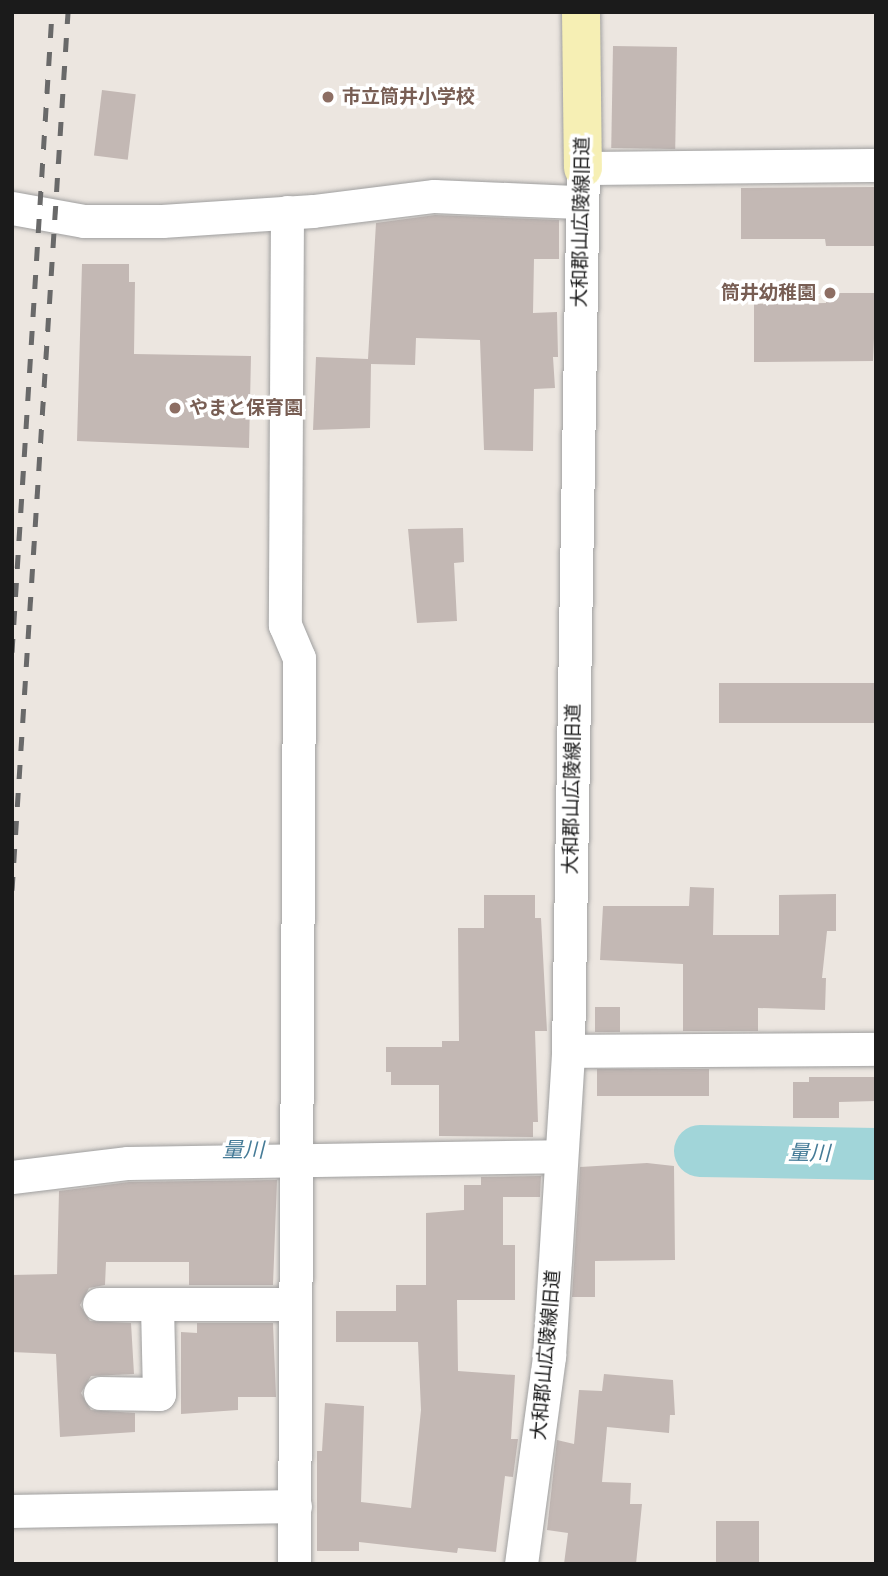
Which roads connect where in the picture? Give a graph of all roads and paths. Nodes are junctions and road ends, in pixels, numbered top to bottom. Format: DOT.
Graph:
graph roads {
  1 [pos="581,12"];
  2 [pos="876,164"];
  3 [pos="582,185"];
  4 [pos="12,208"];
  5 [pos="286,212"];
  6 [pos="876,1049"];
  7 [pos="568,1051"];
  8 [pos="294,1154"];
  9 [pos="561,1156"];
  10 [pos="12,1177"];
  11 [pos="99,1304"];
  12 [pos="157,1304"];
  13 [pos="295,1304"];
  14 [pos="100,1393"];
  15 [pos="295,1506"];
  16 [pos="12,1511"];
  17 [pos="295,1564"];
  18 [pos="521,1564"];
  1 -- 3 [label="street, 大和郡山広陵線旧道"];
  2 -- 3 [label="street"];
  3 -- 5 [label="street"];
  3 -- 7 [label="street, 大和郡山広陵線旧道"];
  4 -- 5 [label="street"];
  5 -- 8 [label="street"];
  6 -- 7 [label="street"];
  7 -- 9 [label="street, 大和郡山広陵線旧道"];
  8 -- 9 [label="street"];
  8 -- 10 [label="street"];
  8 -- 13 [label="street"];
  9 -- 18 [label="street, 大和郡山広陵線旧道"];
  11 -- 12 [label="street"];
  12 -- 13 [label="street"];
  12 -- 14 [label="street"];
  13 -- 15 [label="street"];
  15 -- 16 [label="street"];
  15 -- 17 [label="street"];
}
